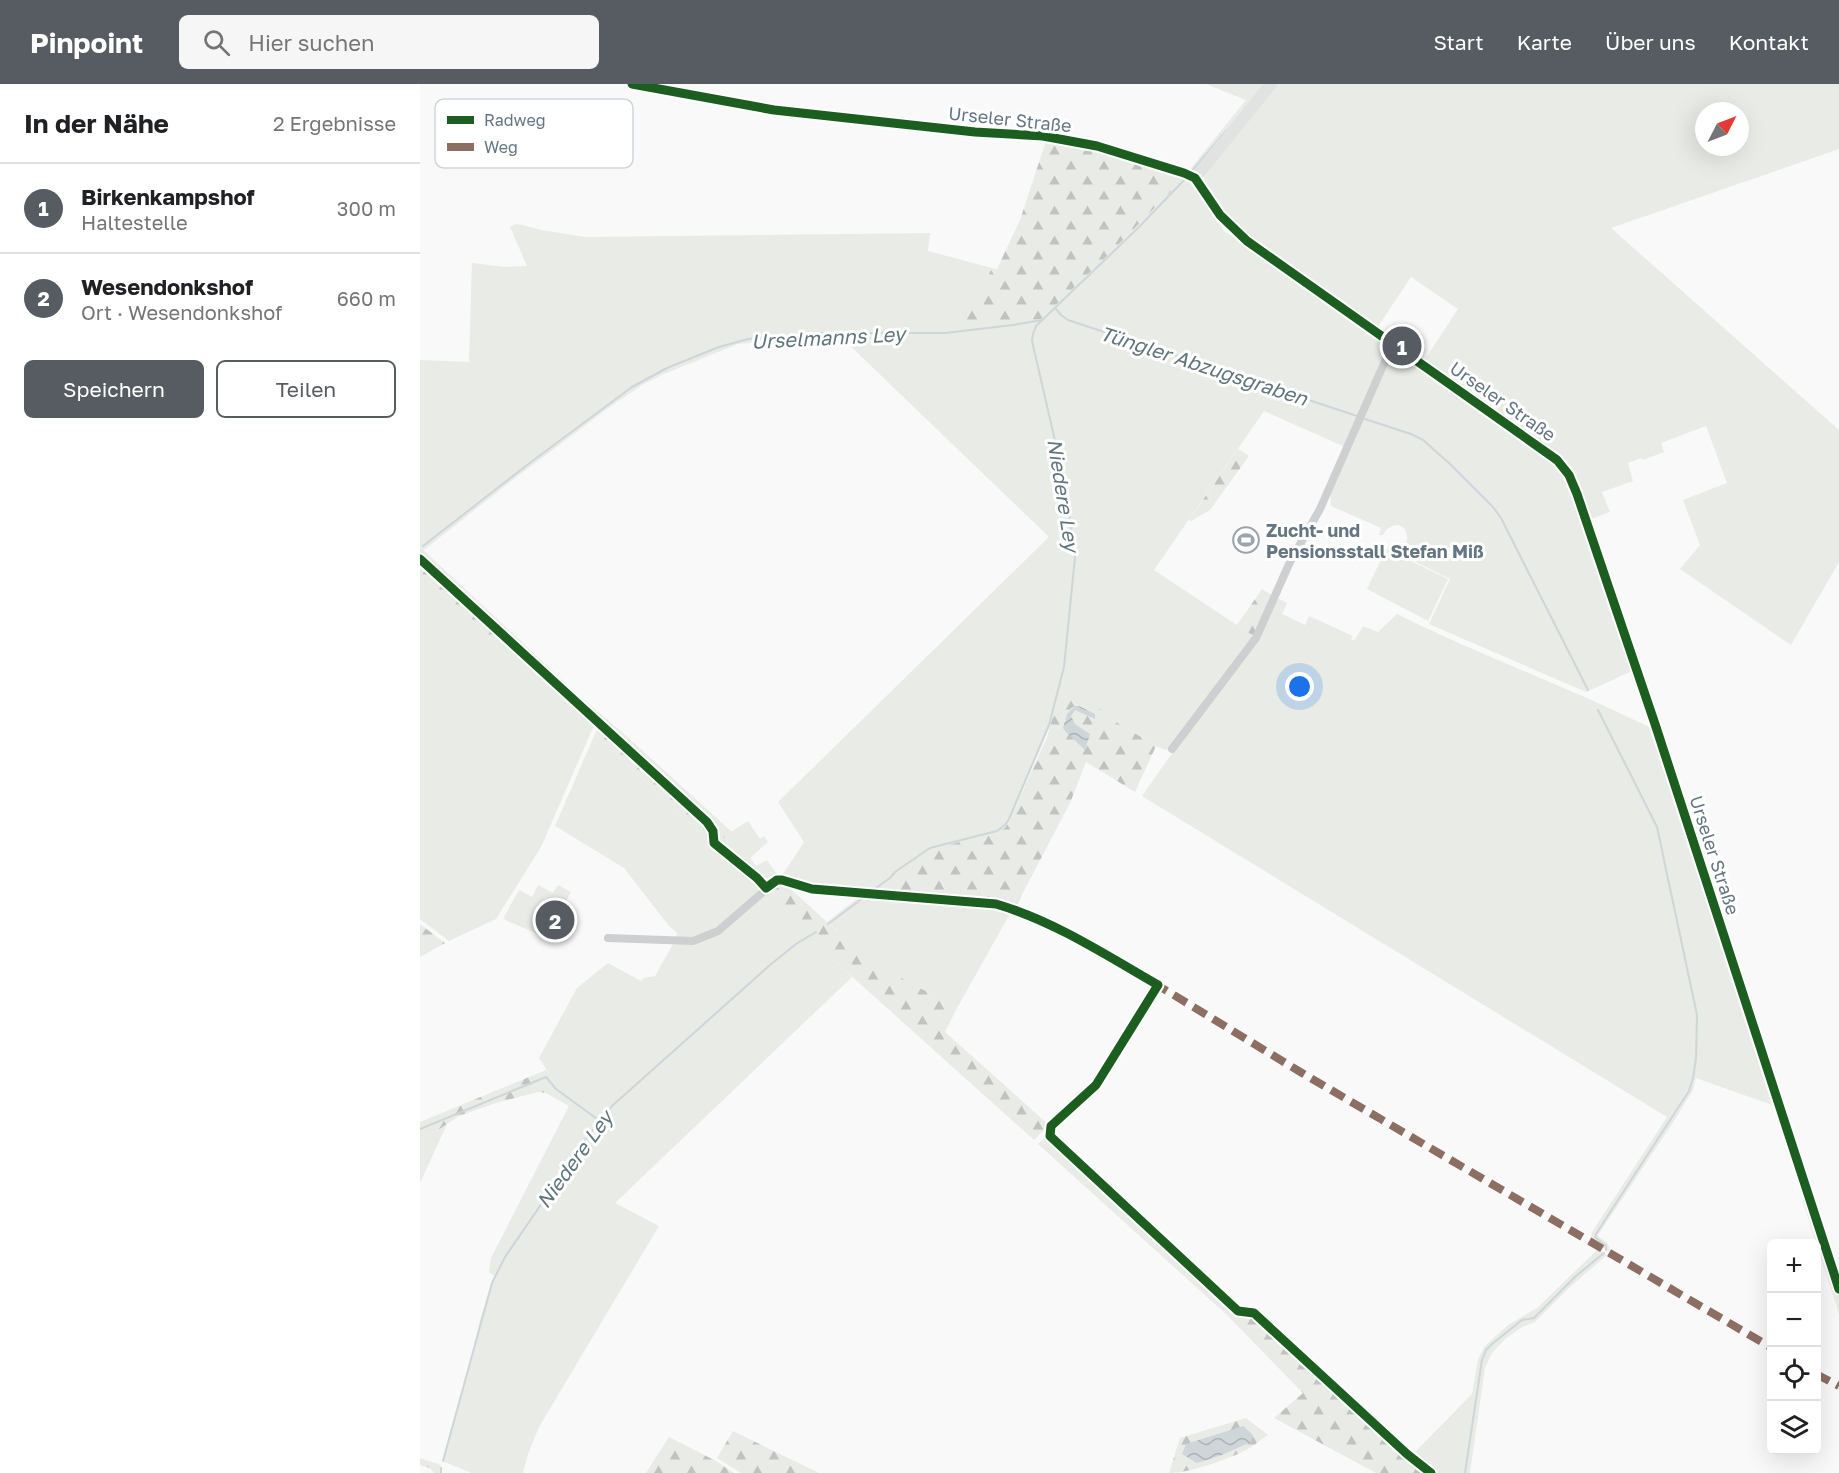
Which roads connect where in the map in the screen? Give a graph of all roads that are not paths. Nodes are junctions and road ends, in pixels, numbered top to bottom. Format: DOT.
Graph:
graph roads {
  1 [pos="633,84"];
  2 [pos="1271,84"];
  3 [pos="1195,178"];
  4 [pos="1393,343"];
  5 [pos="1172,749"];
  6 [pos="874,893"];
  7 [pos="608,938"];
  8 [pos="1839,1289"];
  1 -- 3 [label="street, Urseler Straße"];
  2 -- 3 [label="street"];
  3 -- 4 [label="street, Urseler Straße"];
  4 -- 5 [label="street"];
  4 -- 8 [label="street, Urseler Straße"];
  6 -- 7 [label="street"];
}
